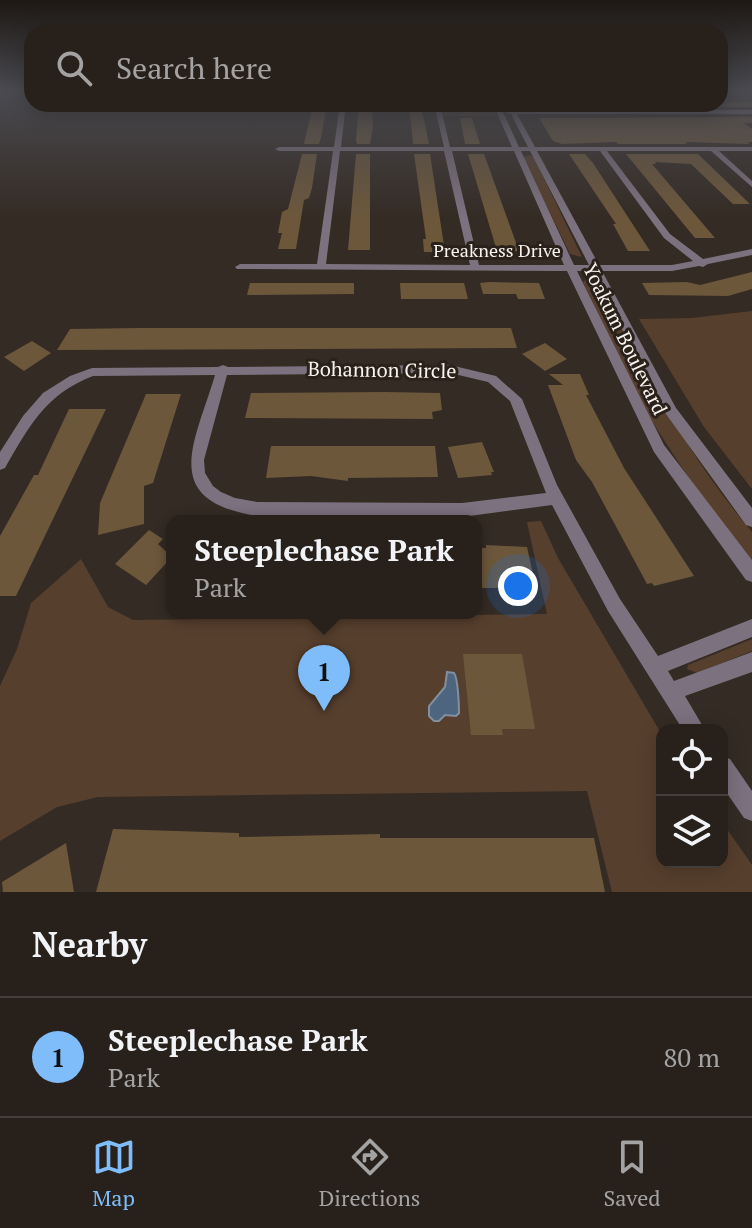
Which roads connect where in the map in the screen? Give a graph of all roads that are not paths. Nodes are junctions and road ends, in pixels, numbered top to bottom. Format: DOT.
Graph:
graph roads {
  1 [pos="339,134"];
  2 [pos="444,134"];
  3 [pos="512,134"];
  4 [pos="522,134"];
  5 [pos="279,149"];
  6 [pos="337,149"];
  7 [pos="447,149"];
  8 [pos="516,149"];
  9 [pos="533,149"];
  10 [pos="602,149"];
  11 [pos="713,149"];
  12 [pos="752,149"];
  13 [pos="752,185"];
  14 [pos="752,252"];
  15 [pos="703,264"];
  16 [pos="240,267"];
  17 [pos="321,267"];
  18 [pos="475,267"];
  19 [pos="570,267"];
  20 [pos="594,267"];
  21 [pos="223,369"];
  22 [pos="0,464"];
  23 [pos="556,498"];
  24 [pos="752,520"];
  25 [pos="752,574"];
  26 [pos="752,628"];
  27 [pos="752,662"];
  28 [pos="654,667"];
  29 [pos="670,692"];
  30 [pos="691,724"];
  31 [pos="728,776"];
  32 [pos="752,810"];
  1 -- 6 [label="street"];
  2 -- 7 [label="street"];
  3 -- 8 [label="street, Yoakum Boulevard"];
  4 -- 9 [label="street, Yoakum Boulevard"];
  5 -- 6 [label="street"];
  6 -- 7 [label="street"];
  6 -- 17 [label="street"];
  7 -- 8 [label="street"];
  7 -- 18 [label="street"];
  8 -- 9 [label="street"];
  8 -- 19 [label="street, Yoakum Boulevard"];
  9 -- 10 [label="street"];
  9 -- 20 [label="street, Yoakum Boulevard"];
  10 -- 11 [label="street"];
  10 -- 15 [label="street"];
  11 -- 12 [label="street"];
  11 -- 13 [label="street"];
  14 -- 15 [label="street, Preakness Drive"];
  15 -- 20 [label="street, Preakness Drive"];
  16 -- 17 [label="street, Preakness Drive"];
  17 -- 18 [label="street, Preakness Drive"];
  18 -- 19 [label="street, Preakness Drive"];
  19 -- 20 [label="street, Preakness Drive"];
  19 -- 25 [label="street, Yoakum Boulevard"];
  20 -- 24 [label="street, Yoakum Boulevard"];
  21 -- 22 [label="street, Bohannon Circle"];
  21 -- 23 [label="street, Bohannon Circle"];
  21 -- 23 [label="street"];
  23 -- 28 [label="street, Bohannon Circle"];
  26 -- 28 [label="street"];
  27 -- 29 [label="street"];
  28 -- 29 [label="street, Bohannon Circle"];
  29 -- 30 [label="street, Bohannon Circle"];
  31 -- 32 [label="street"];
}
